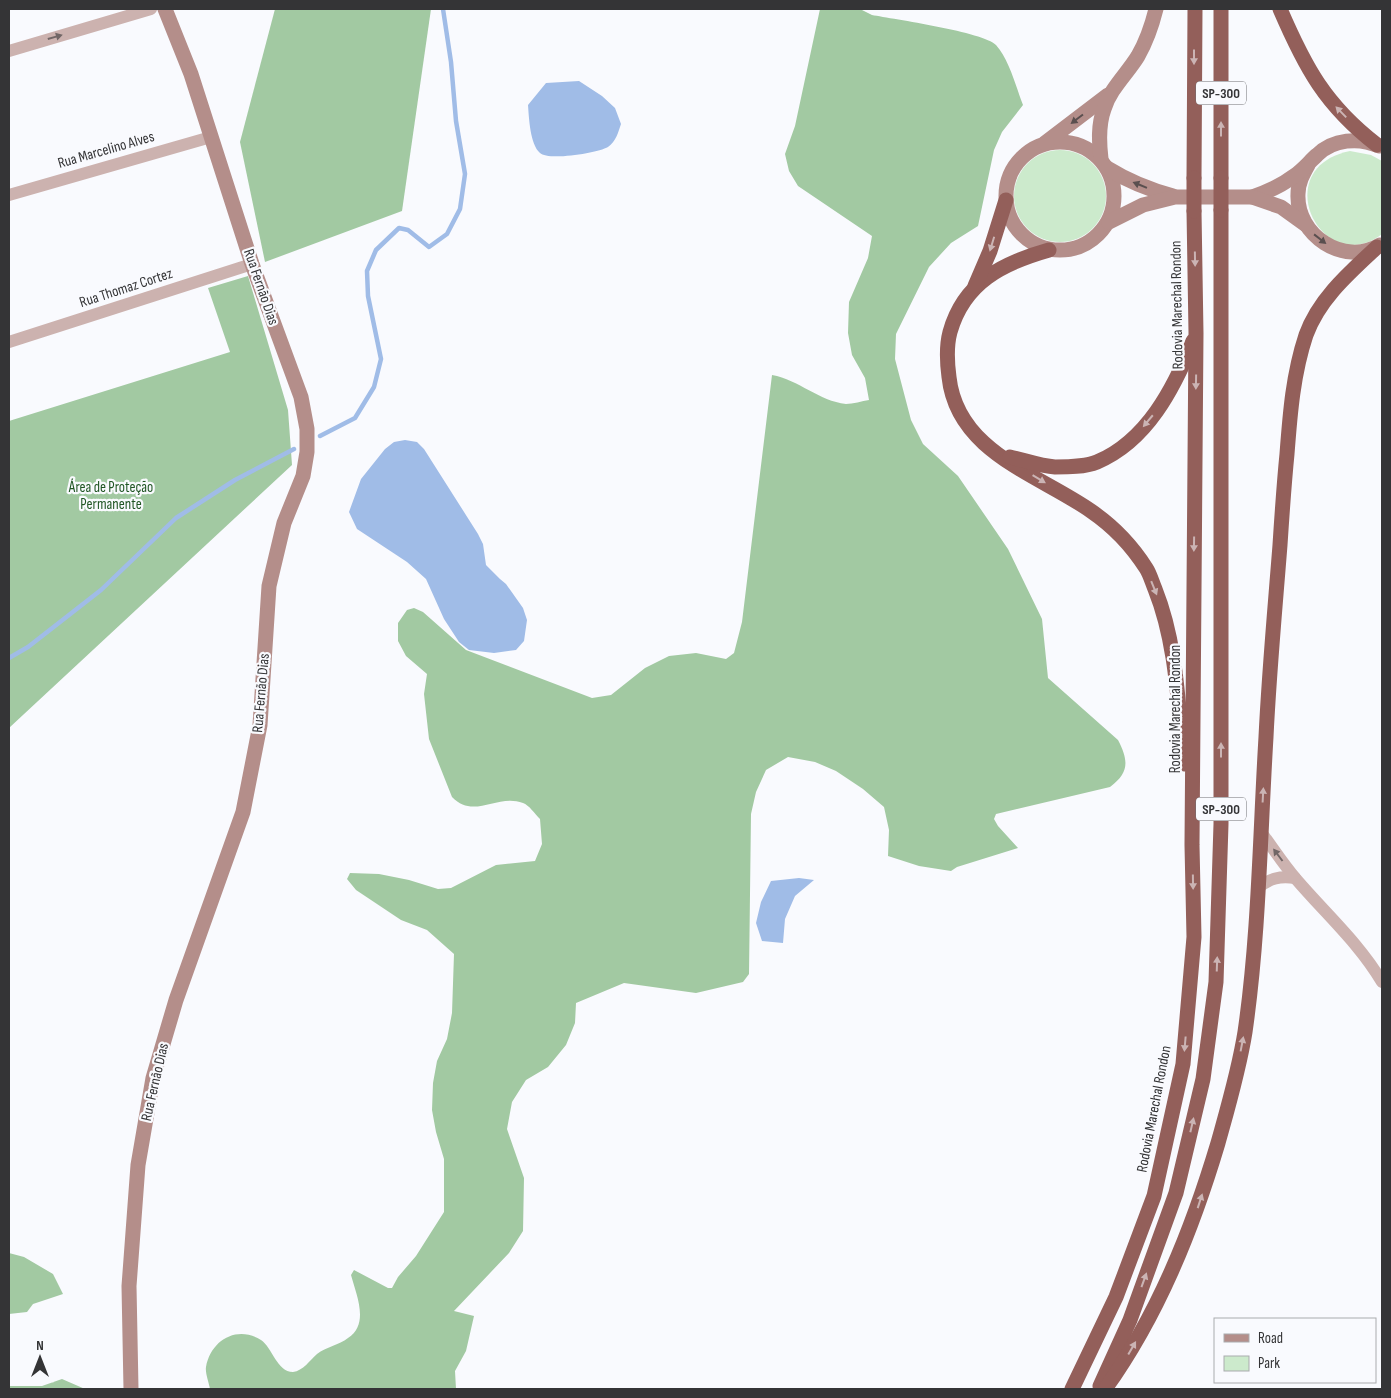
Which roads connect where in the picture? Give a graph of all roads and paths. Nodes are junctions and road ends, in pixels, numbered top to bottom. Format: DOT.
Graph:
graph roads {
  1 [pos="151,9"];
  2 [pos="166,9"];
  3 [pos="1156,9"];
  4 [pos="1194,9"];
  5 [pos="1220,9"];
  6 [pos="1280,9"];
  7 [pos="9,51"];
  8 [pos="1111,93"];
  9 [pos="211,137"];
  10 [pos="1042,145"];
  11 [pos="1379,146"];
  12 [pos="1104,164"];
  13 [pos="1308,164"];
  14 [pos="9,194"];
  15 [pos="1175,197"];
  16 [pos="1252,197"];
  17 [pos="1006,200"];
  18 [pos="1109,222"];
  19 [pos="1306,225"];
  20 [pos="1380,245"];
  21 [pos="1049,250"];
  22 [pos="252,264"];
  23 [pos="974,287"];
  24 [pos="1196,333"];
  25 [pos="9,342"];
  26 [pos="997,454"];
  27 [pos="1261,832"];
  28 [pos="1192,844"];
  29 [pos="1295,878"];
  30 [pos="1258,888"];
  31 [pos="1382,982"];
  32 [pos="132,1389"];
  33 [pos="1072,1389"];
  34 [pos="1098,1389"];
  35 [pos="1106,1389"];
  7 -- 1 [label="street, one-way"];
  2 -- 9 [label="street, Rua Fernão Dias"];
  3 -- 8 [label="street"];
  4 -- 24 [label="highway, Rodovia Marechal Rondon / SP-300, one-way, bridge"];
  34 -- 5 [label="highway, SP-300, one-way, bridge"];
  11 -- 6 [label="highway, one-way"];
  8 -- 10 [label="street, one-way"];
  8 -- 12 [label="street"];
  9 -- 14 [label="street, Rua Marcelino Alves"];
  9 -- 22 [label="street, Rua Fernão Dias"];
  10 -- 12 [label="street"];
  10 -- 17 [label="street"];
  11 -- 13 [label="street"];
  15 -- 12 [label="street, one-way"];
  12 -- 18 [label="street"];
  13 -- 16 [label="street"];
  13 -- 19 [label="street"];
  15 -- 16 [label="street"];
  15 -- 18 [label="street"];
  16 -- 19 [label="street"];
  17 -- 21 [label="street"];
  17 -- 23 [label="highway, one-way"];
  18 -- 21 [label="street"];
  19 -- 20 [label="street, one-way"];
  27 -- 20 [label="highway, one-way"];
  21 -- 23 [label="highway"];
  22 -- 25 [label="street, Rua Thomaz Cortez"];
  22 -- 32 [label="street, Rua Fernão Dias"];
  23 -- 26 [label="highway"];
  24 -- 26 [label="highway, one-way"];
  24 -- 28 [label="highway, Rodovia Marechal Rondon / SP-300, one-way"];
  26 -- 28 [label="highway, one-way"];
  29 -- 27 [label="street, one-way"];
  27 -- 30 [label="highway"];
  28 -- 33 [label="highway, Rodovia Marechal Rondon / SP-300, one-way"];
  29 -- 30 [label="street"];
  29 -- 31 [label="street"];
  35 -- 30 [label="highway, one-way"];
}
